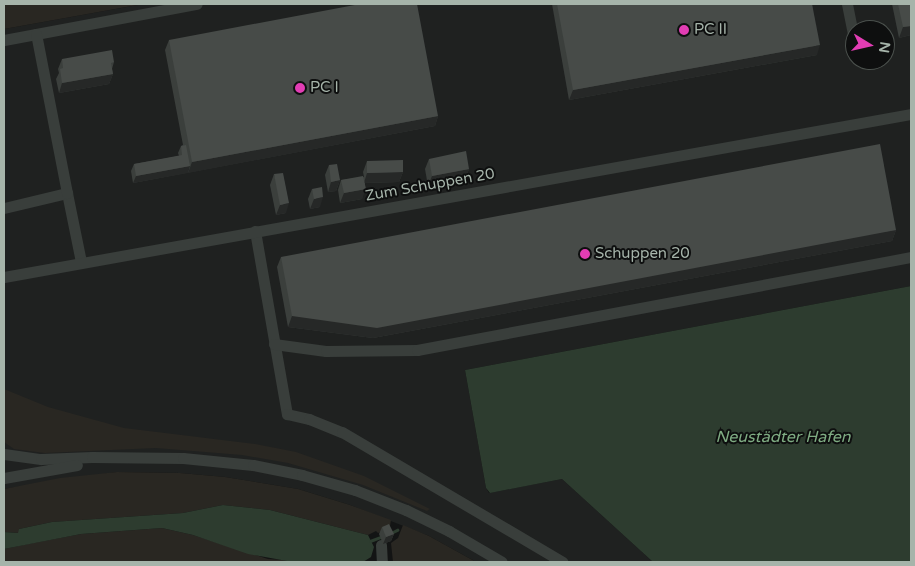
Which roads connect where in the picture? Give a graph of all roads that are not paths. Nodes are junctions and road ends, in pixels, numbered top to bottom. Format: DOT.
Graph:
graph roads {
  1 [pos="197,4"];
  2 [pos="847,4"];
  3 [pos="850,20"];
  4 [pos="36,34"];
  5 [pos="4,40"];
  6 [pos="911,114"];
  7 [pos="68,193"];
  8 [pos="4,208"];
  9 [pos="255,231"];
  10 [pos="911,257"];
  11 [pos="81,262"];
  12 [pos="4,277"];
  13 [pos="274,344"];
  14 [pos="4,454"];
  15 [pos="115,459"];
  16 [pos="4,469"];
  17 [pos="26,472"];
  18 [pos="4,478"];
  19 [pos="380,545"];
  20 [pos="382,562"];
  21 [pos="502,562"];
  22 [pos="562,562"];
  1 -- 4 [label="street"];
  2 -- 3 [label="street"];
  4 -- 5 [label="street"];
  4 -- 7 [label="street"];
  6 -- 9 [label="street, Zum Schuppen 20"];
  7 -- 8 [label="street"];
  7 -- 11 [label="street"];
  9 -- 11 [label="street, Zum Schuppen 20"];
  9 -- 13 [label="street"];
  10 -- 13 [label="street"];
  11 -- 12 [label="street, Zum Schuppen 20"];
  13 -- 22 [label="street"];
  14 -- 15 [label="street"];
  15 -- 17 [label="street"];
  15 -- 21 [label="street"];
  16 -- 17 [label="street"];
  17 -- 18 [label="street"];
  19 -- 20 [label="street"];
}
